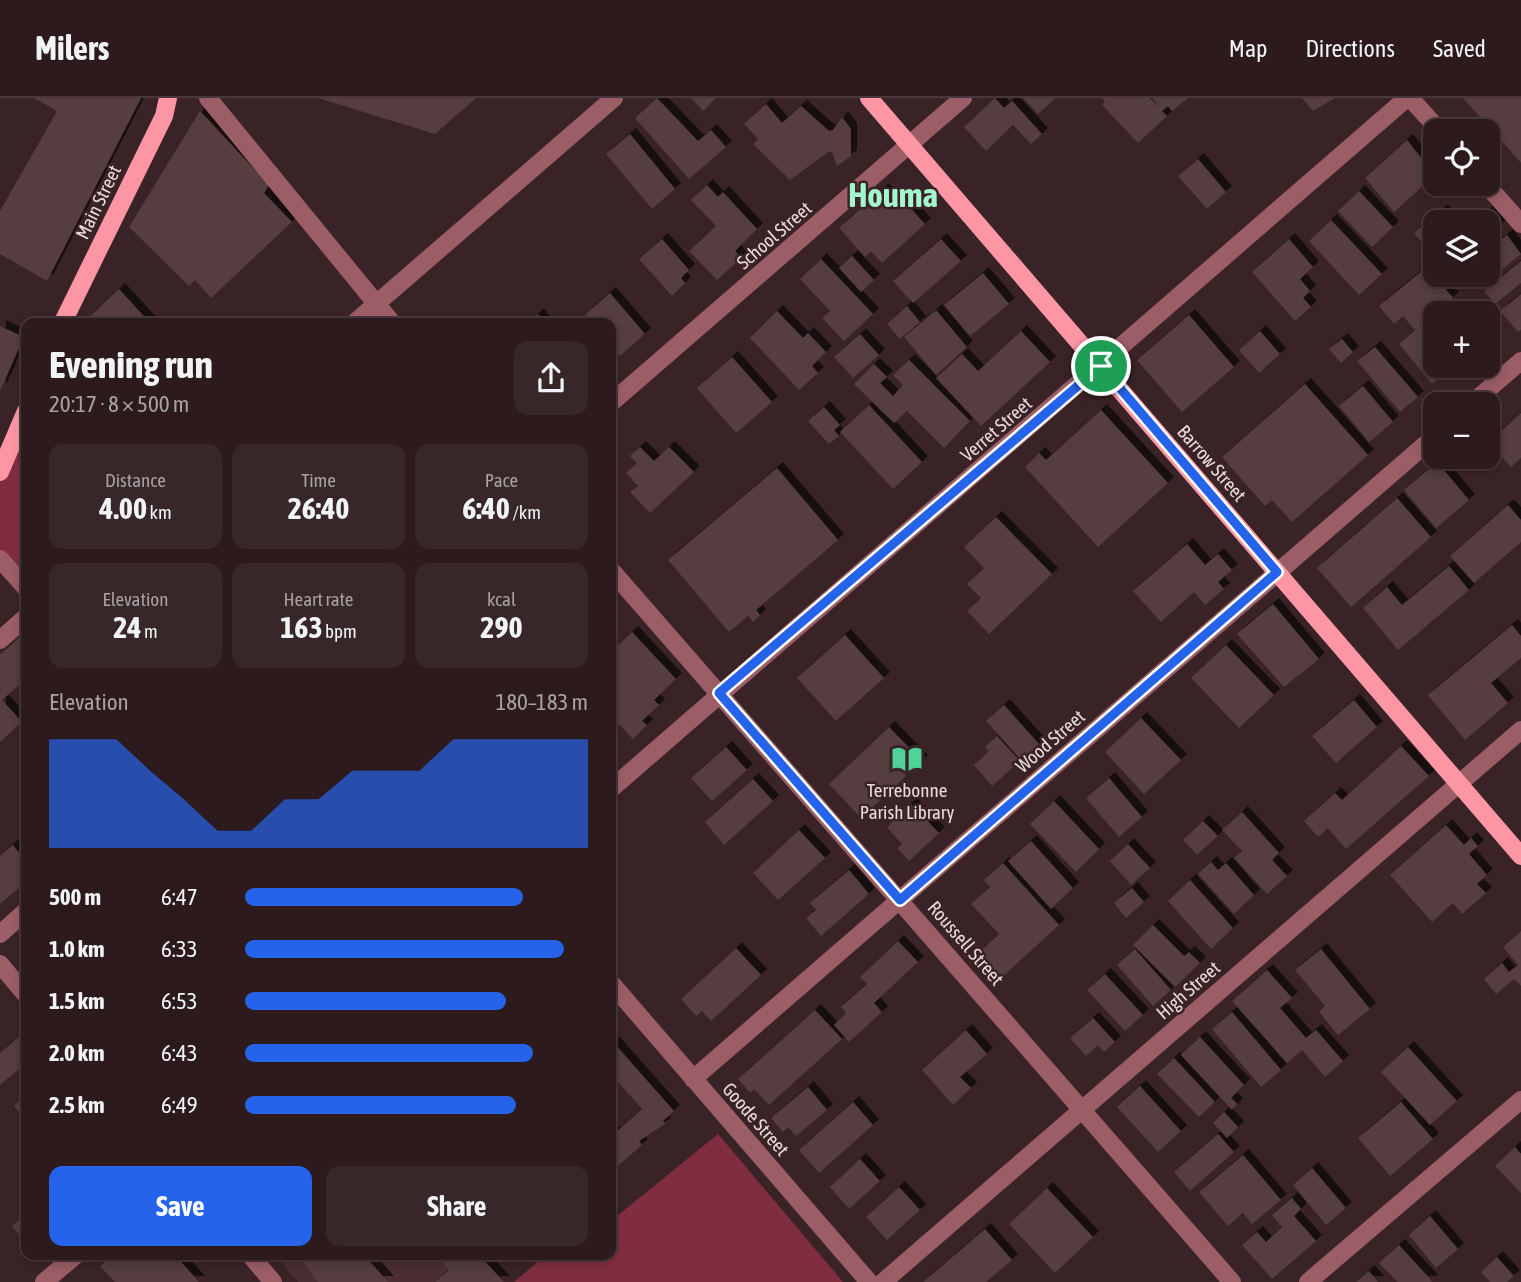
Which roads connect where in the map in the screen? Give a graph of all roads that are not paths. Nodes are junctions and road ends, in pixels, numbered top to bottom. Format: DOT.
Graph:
graph roads {
  1 [pos="169,98"];
  2 [pos="208,98"];
  3 [pos="614,98"];
  4 [pos="869,98"];
  5 [pos="963,98"];
  6 [pos="1409,98"];
  7 [pos="1429,119"];
  8 [pos="910,145"];
  9 [pos="1497,196"];
  10 [pos="1521,223"];
  11 [pos="376,304"];
  12 [pos="65,318"];
  13 [pos="360,318"];
  14 [pos="388,318"];
  15 [pos="1521,361"];
  16 [pos="1101,366"];
  17 [pos="1485,392"];
  18 [pos="616,399"];
  19 [pos="21,423"];
  20 [pos="1423,446"];
  21 [pos="0,472"];
  22 [pos="0,559"];
  23 [pos="1277,572"];
  24 [pos="616,576"];
  25 [pos="21,582"];
  26 [pos="21,622"];
  27 [pos="0,640"];
  28 [pos="719,693"];
  29 [pos="1521,730"];
  30 [pos="1458,784"];
  31 [pos="616,785"];
  32 [pos="1521,856"];
  33 [pos="900,900"];
  34 [pos="21,915"];
  35 [pos="0,934"];
  36 [pos="0,964"];
  37 [pos="21,989"];
  38 [pos="616,989"];
  39 [pos="694,1079"];
  40 [pos="1521,1100"];
  41 [pos="1083,1108"];
  42 [pos="69,1260"];
  43 [pos="254,1260"];
  44 [pos="44,1282"];
  45 [pos="273,1282"];
  46 [pos="869,1282"];
  47 [pos="883,1282"];
  48 [pos="1232,1282"];
  49 [pos="1308,1282"];
  1 -- 12 [label="main road, Main Street"];
  2 -- 11 [label="street"];
  3 -- 11 [label="street"];
  4 -- 8 [label="main road, Barrow Street"];
  5 -- 8 [label="street, School Street"];
  6 -- 7 [label="street"];
  6 -- 16 [label="street, Verret Street"];
  8 -- 16 [label="main road, Barrow Street"];
  8 -- 18 [label="street, School Street"];
  9 -- 10 [label="street"];
  11 -- 13 [label="street"];
  11 -- 14 [label="street"];
  15 -- 17 [label="street"];
  16 -- 23 [label="main road, Barrow Street"];
  16 -- 28 [label="street, Verret Street"];
  19 -- 21 [label="main road"];
  20 -- 23 [label="street, Wood Street"];
  22 -- 25 [label="street"];
  23 -- 30 [label="main road, Barrow Street"];
  23 -- 33 [label="street, Wood Street"];
  24 -- 28 [label="street, Roussell Street"];
  26 -- 27 [label="street"];
  28 -- 31 [label="street, Verret Street"];
  28 -- 33 [label="street, Roussell Street"];
  29 -- 30 [label="street, High Street"];
  30 -- 32 [label="main road, Barrow Street"];
  30 -- 41 [label="street, High Street"];
  33 -- 39 [label="street, Wood Street"];
  33 -- 41 [label="street, Roussell Street"];
  34 -- 35 [label="street"];
  36 -- 37 [label="street"];
  38 -- 39 [label="street, Goode Street"];
  39 -- 46 [label="street, Goode Street"];
  40 -- 49 [label="street"];
  41 -- 47 [label="street, High Street"];
  41 -- 48 [label="street, Roussell Street"];
  42 -- 44 [label="street"];
  43 -- 45 [label="street"];
}
